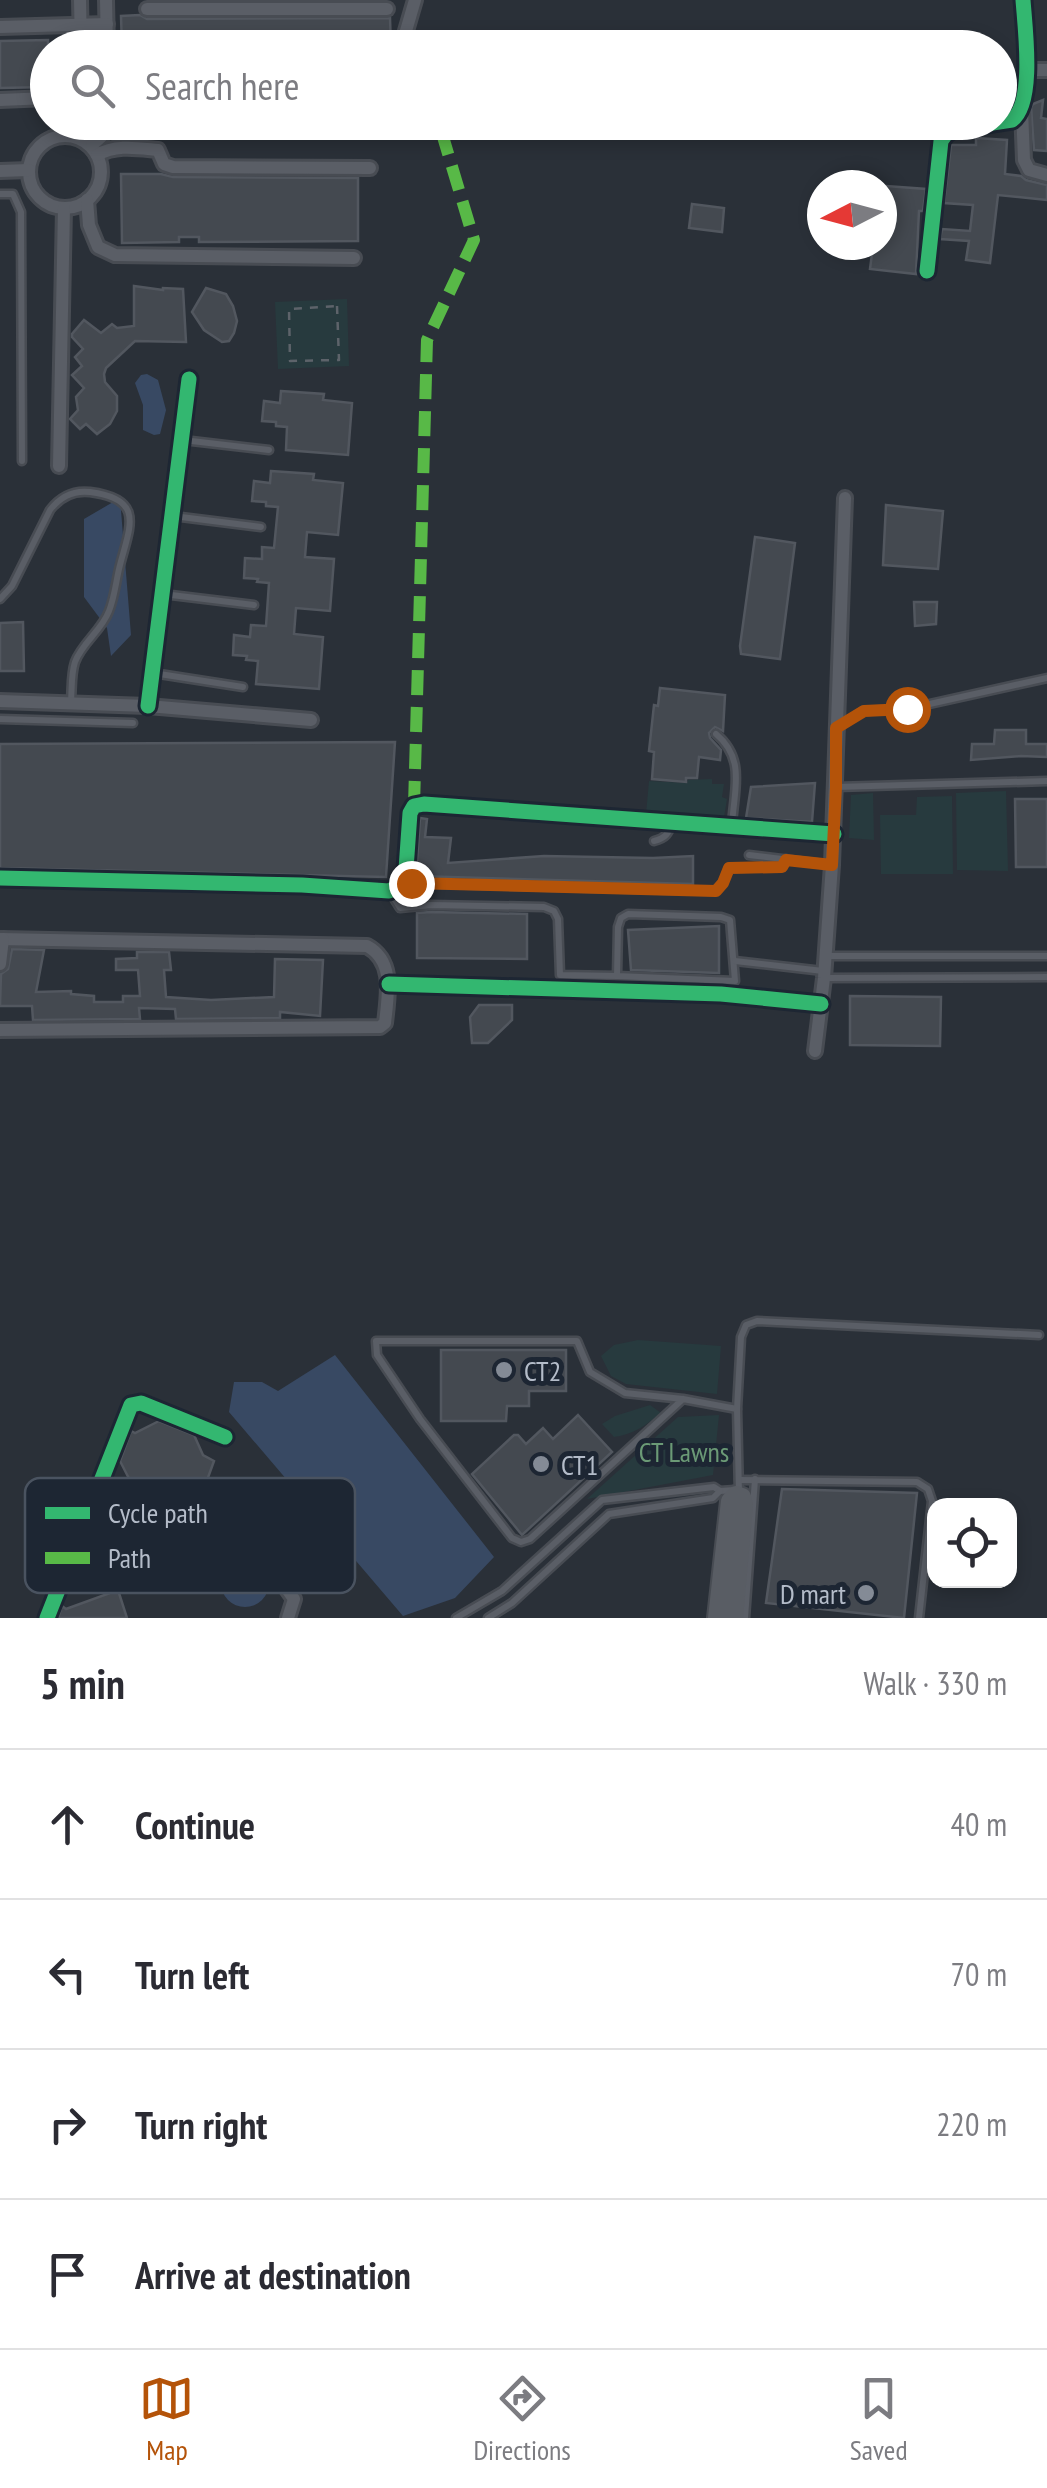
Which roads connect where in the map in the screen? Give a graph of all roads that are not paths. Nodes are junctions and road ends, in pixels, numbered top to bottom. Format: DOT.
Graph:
graph roads {
  1 [pos="80,0"];
  2 [pos="106,0"];
  3 [pos="415,0"];
  4 [pos="1023,0"];
  5 [pos="303,4"];
  6 [pos="147,9"];
  7 [pos="387,9"];
  8 [pos="107,24"];
  9 [pos="81,25"];
  10 [pos="0,27"];
  11 [pos="81,30"];
  12 [pos="107,30"];
  13 [pos="407,30"];
  14 [pos="1026,70"];
  15 [pos="1047,70"];
  16 [pos="30,99"];
  17 [pos="0,100"];
  18 [pos="1022,109"];
  19 [pos="1017,117"];
  20 [pos="50,140"];
  21 [pos="78,140"];
  22 [pos="100,140"];
  23 [pos="943,140"];
  24 [pos="94,150"];
  25 [pos="370,168"];
  26 [pos="0,170"];
  27 [pos="30,170"];
  28 [pos="1047,175"];
  29 [pos="0,194"];
  30 [pos="87,200"];
  31 [pos="64,208"];
  32 [pos="354,258"];
  33 [pos="927,271"];
  34 [pos="190,379"];
  35 [pos="182,440"];
  36 [pos="269,450"];
  37 [pos="22,461"];
  38 [pos="60,466"];
  39 [pos="845,498"];
  40 [pos="172,516"];
  41 [pos="260,527"];
  42 [pos="162,594"];
  43 [pos="0,599"];
  44 [pos="254,605"];
  45 [pos="152,673"];
  46 [pos="1047,678"];
  47 [pos="243,687"];
  48 [pos="0,701"];
  49 [pos="71,703"];
  50 [pos="148,706"];
  51 [pos="0,719"];
  52 [pos="311,720"];
  53 [pos="134,723"];
  54 [pos="836,728"];
  55 [pos="716,734"];
  56 [pos="1047,781"];
  57 [pos="836,787"];
  58 [pos="673,822"];
  59 [pos="732,826"];
  60 [pos="834,834"];
  61 [pos="654,841"];
  62 [pos="749,855"];
  63 [pos="786,860"];
  64 [pos="832,865"];
  65 [pos="0,878"];
  66 [pos="404,882"];
  67 [pos="389,892"];
  68 [pos="2,939"];
  69 [pos="1047,956"];
  70 [pos="735,961"];
  71 [pos="0,964"];
  72 [pos="825,969"];
  73 [pos="617,976"];
  74 [pos="1047,977"];
  75 [pos="389,984"];
  76 [pos="821,1004"];
  77 [pos="0,1030"];
  78 [pos="815,1051"];
  79 [pos="1039,1336"];
  80 [pos="684,1399"];
  81 [pos="737,1409"];
  82 [pos="225,1437"];
  83 [pos="102,1478"];
  84 [pos="754,1479"];
  85 [pos="734,1489"];
  86 [pos="57,1593"];
  87 [pos="290,1593"];
  88 [pos="47,1618"];
  89 [pos="288,1618"];
  90 [pos="456,1618"];
  91 [pos="488,1618"];
  92 [pos="717,1618"];
  93 [pos="734,1618"];
  94 [pos="745,1618"];
  95 [pos="919,1618"];
  1 -- 9 [label="street"];
  2 -- 8 [label="street"];
  3 -- 13 [label="street"];
  4 -- 14 [label="street"];
  5 -- 6 [label="street"];
  5 -- 7 [label="street"];
  8 -- 9 [label="street"];
  8 -- 12 [label="street"];
  9 -- 10 [label="street"];
  9 -- 11 [label="street"];
  14 -- 15 [label="street"];
  14 -- 18 [label="street"];
  16 -- 17 [label="street"];
  18 -- 19 [label="street"];
  18 -- 28 [label="street"];
  20 -- 27 [label="street"];
  21 -- 24 [label="street"];
  22 -- 24 [label="street"];
  23 -- 33 [label="street"];
  24 -- 25 [label="street"];
  24 -- 30 [label="street"];
  26 -- 27 [label="street"];
  27 -- 31 [label="street"];
  29 -- 37 [label="lane"];
  30 -- 31 [label="street"];
  30 -- 32 [label="street"];
  31 -- 38 [label="street"];
  34 -- 35 [label="street"];
  35 -- 36 [label="lane"];
  35 -- 40 [label="street"];
  39 -- 54 [label="street"];
  40 -- 41 [label="lane"];
  40 -- 42 [label="street"];
  42 -- 44 [label="lane"];
  42 -- 45 [label="street"];
  43 -- 49 [label="lane"];
  45 -- 47 [label="lane"];
  45 -- 50 [label="street"];
  46 -- 54 [label="lane"];
  48 -- 49 [label="street"];
  49 -- 50 [label="street"];
  50 -- 52 [label="street"];
  51 -- 53 [label="lane"];
  54 -- 57 [label="street"];
  55 -- 59 [label="lane"];
  56 -- 57 [label="lane"];
  57 -- 60 [label="street"];
  58 -- 59 [label="street"];
  58 -- 61 [label="lane"];
  58 -- 66 [label="street"];
  59 -- 60 [label="street"];
  60 -- 64 [label="street"];
  62 -- 63 [label="lane"];
  63 -- 64 [label="lane"];
  63 -- 66 [label="lane"];
  64 -- 72 [label="street"];
  65 -- 67 [label="street"];
  66 -- 67 [label="street"];
  67 -- 73 [label="lane"];
  68 -- 71 [label="street"];
  68 -- 75 [label="street"];
  69 -- 72 [label="lane"];
  70 -- 72 [label="lane"];
  70 -- 73 [label="lane"];
  70 -- 73 [label="lane"];
  72 -- 74 [label="lane"];
  72 -- 76 [label="street"];
  75 -- 76 [label="street"];
  75 -- 77 [label="street"];
  76 -- 78 [label="street"];
  79 -- 81 [label="lane"];
  80 -- 80 [label="lane"];
  80 -- 81 [label="lane"];
  81 -- 85 [label="lane"];
  82 -- 83 [label="street"];
  84 -- 85 [label="lane"];
  84 -- 94 [label="lane"];
  84 -- 95 [label="lane"];
  85 -- 90 [label="lane"];
  85 -- 91 [label="lane"];
  85 -- 92 [label="street"];
  85 -- 93 [label="street"];
  86 -- 88 [label="street"];
  87 -- 89 [label="street"];
}
